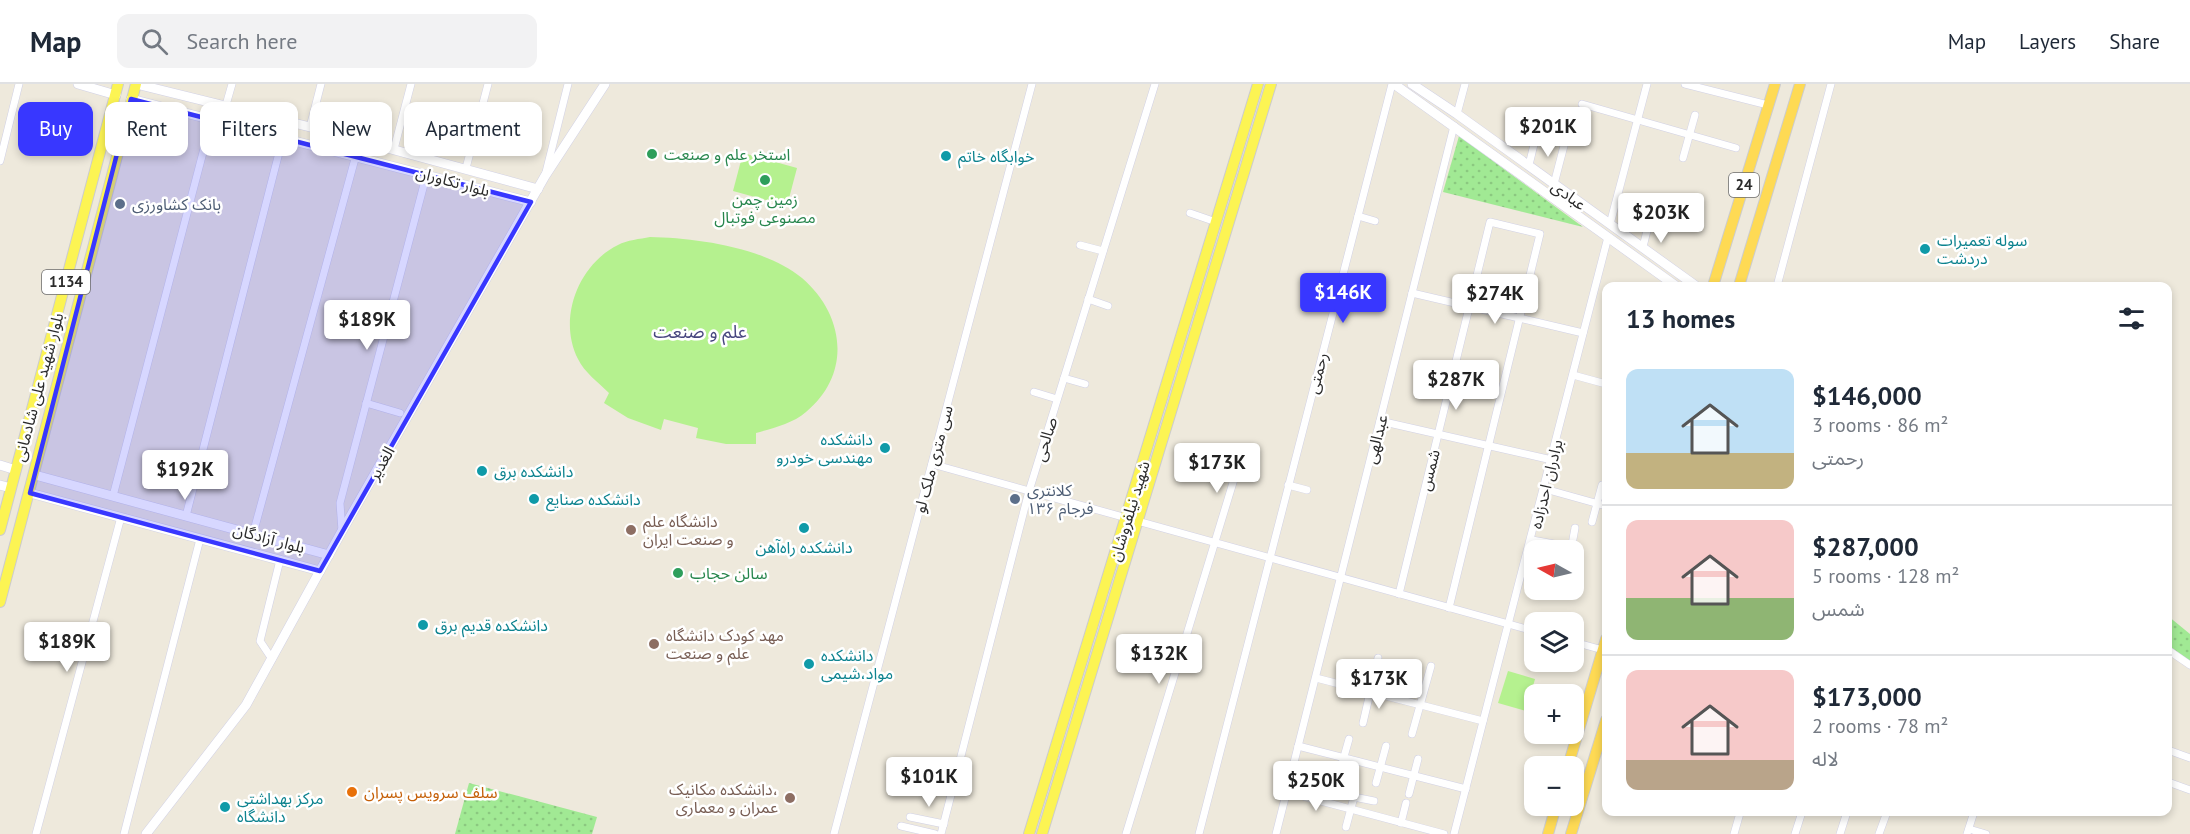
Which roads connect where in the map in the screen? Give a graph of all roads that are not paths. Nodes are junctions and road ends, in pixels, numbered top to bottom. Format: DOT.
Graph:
graph roads {
  1 [pos="19,84"];
  2 [pos="78,84"];
  3 [pos="136,84"];
  4 [pos="232,84"];
  5 [pos="321,84"];
  6 [pos="411,84"];
  7 [pos="488,84"];
  8 [pos="568,84"];
  9 [pos="605,84"];
  10 [pos="1032,84"];
  11 [pos="1155,84"];
  12 [pos="1258,84"];
  13 [pos="1270,84"];
  14 [pos="1393,84"];
  15 [pos="1412,84"];
  16 [pos="1465,84"];
  17 [pos="1647,84"];
  18 [pos="1685,84"];
  19 [pos="1775,84"];
  20 [pos="1800,84"];
  21 [pos="1831,84"];
  22 [pos="117,89"];
  23 [pos="131,99"];
  24 [pos="213,102"];
  25 [pos="227,102"];
  26 [pos="316,102"];
  27 [pos="1582,104"];
  28 [pos="1768,105"];
  29 [pos="1457,114"];
  30 [pos="200,115"];
  31 [pos="1695,115"];
  32 [pos="1638,119"];
  33 [pos="298,124"];
  34 [pos="1454,126"];
  35 [pos="310,127"];
  36 [pos="1538,128"];
  37 [pos="1690,134"];
  38 [pos="1566,138"];
  39 [pos="1736,148"];
  40 [pos="394,149"];
  41 [pos="202,156"];
  42 [pos="278,156"];
  43 [pos="356,156"];
  44 [pos="360,156"];
  45 [pos="1683,158"];
  46 [pos="0,160"];
  47 [pos="1529,165"];
  48 [pos="466,168"];
  49 [pos="427,173"];
  50 [pos="545,176"];
  51 [pos="1554,184"];
  52 [pos="537,191"];
  53 [pos="531,202"];
  54 [pos="1652,210"];
  55 [pos="1190,213"];
  56 [pos="1358,216"];
  57 [pos="1375,221"];
  58 [pos="1216,222"];
  59 [pos="1610,224"];
  60 [pos="1608,237"];
  61 [pos="1080,245"];
  62 [pos="1643,247"];
  63 [pos="1103,252"];
  64 [pos="1670,282"];
  65 [pos="1691,282"];
  66 [pos="1714,282"];
  67 [pos="1739,282"];
  68 [pos="1778,282"];
  69 [pos="1413,293"];
  70 [pos="1088,299"];
  71 [pos="1108,306"];
  72 [pos="1469,306"];
  73 [pos="1519,318"];
  74 [pos="1583,333"];
  75 [pos="1573,375"];
  76 [pos="1064,378"];
  77 [pos="1602,383"];
  78 [pos="1085,384"];
  79 [pos="1034,392"];
  80 [pos="1057,399"];
  81 [pos="366,403"];
  82 [pos="400,413"];
  83 [pos="1380,421"];
  84 [pos="1438,434"];
  85 [pos="1488,446"];
  86 [pos="1242,453"];
  87 [pos="1552,460"];
  88 [pos="932,464"];
  89 [pos="0,465"];
  90 [pos="16,470"];
  91 [pos="35,475"];
  92 [pos="0,485"];
  93 [pos="1288,485"];
  94 [pos="1602,485"];
  95 [pos="12,488"];
  96 [pos="1545,489"];
  97 [pos="1307,490"];
  98 [pos="1029,491"];
  99 [pos="30,493"];
  100 [pos="113,496"];
  101 [pos="1597,503"];
  102 [pos="1602,505"];
  103 [pos="186,516"];
  104 [pos="121,518"];
  105 [pos="1132,520"];
  106 [pos="1592,522"];
  107 [pos="1575,528"];
  108 [pos="0,530"];
  109 [pos="342,531"];
  110 [pos="253,534"];
  111 [pos="200,539"];
  112 [pos="1532,540"];
  113 [pos="1573,540"];
  114 [pos="1215,543"];
  115 [pos="328,555"];
  116 [pos="1270,558"];
  117 [pos="280,560"];
  118 [pos="1524,567"];
  119 [pos="320,571"];
  120 [pos="1341,578"];
  121 [pos="1399,594"];
  122 [pos="0,602"];
  123 [pos="1449,608"];
  124 [pos="1507,624"];
  125 [pos="1524,628"];
  126 [pos="1584,645"];
  127 [pos="1602,650"];
  128 [pos="1602,653"];
  129 [pos="2172,653"];
  130 [pos="1378,658"];
  131 [pos="272,659"];
  132 [pos="2190,665"];
  133 [pos="1431,666"];
  134 [pos="1316,678"];
  135 [pos="1370,692"];
  136 [pos="1420,704"];
  137 [pos="1483,721"];
  138 [pos="1363,723"];
  139 [pos="1602,733"];
  140 [pos="1412,734"];
  141 [pos="1349,739"];
  142 [pos="1298,746"];
  143 [pos="1386,746"];
  144 [pos="2172,751"];
  145 [pos="1571,756"];
  146 [pos="1344,758"];
  147 [pos="2190,758"];
  148 [pos="1418,759"];
  149 [pos="1381,767"];
  150 [pos="1414,776"];
  151 [pos="1338,778"];
  152 [pos="1376,783"];
  153 [pos="2172,783"];
  154 [pos="1466,789"];
  155 [pos="2190,790"];
  156 [pos="1287,792"];
  157 [pos="1409,794"];
  158 [pos="1374,801"];
  159 [pos="1406,803"];
  160 [pos="1351,809"];
  161 [pos="1553,816"];
  162 [pos="1739,816"];
  163 [pos="1801,816"];
  164 [pos="1846,816"];
  165 [pos="1886,816"];
  166 [pos="1973,816"];
  167 [pos="910,818"];
  168 [pos="1401,822"];
  169 [pos="944,824"];
  170 [pos="901,826"];
  171 [pos="1346,827"];
  172 [pos="1968,832"];
  173 [pos="36,834"];
  174 [pos="124,834"];
  175 [pos="146,834"];
  176 [pos="834,834"];
  177 [pos="935,834"];
  178 [pos="941,834"];
  179 [pos="1029,834"];
  180 [pos="1042,834"];
  181 [pos="1126,834"];
  182 [pos="1199,834"];
  183 [pos="1276,834"];
  184 [pos="1444,834"];
  185 [pos="1454,834"];
  186 [pos="1548,834"];
  187 [pos="1571,834"];
  188 [pos="1734,834"];
  189 [pos="1795,834"];
  190 [pos="1840,834"];
  191 [pos="1880,834"];
  192 [pos="1986,834"];
  1 -- 46 [label="street"];
  2 -- 22 [label="main road"];
  3 -- 23 [label="main road, 1134"];
  3 -- 24 [label="main road, بلوار تکاوران"];
  4 -- 25 [label="street"];
  5 -- 26 [label="street"];
  6 -- 40 [label="street"];
  7 -- 48 [label="street"];
  8 -- 50 [label="street"];
  9 -- 50 [label="main road, الغدیر"];
  10 -- 88 [label="street, سی متری ملک لو"];
  11 -- 63 [label="street, صالحی"];
  12 -- 58 [label="main road, شهید نیلفروشان"];
  13 -- 105 [label="main road, شهید نیلفروشان"];
  14 -- 34 [label="main road, عبادی"];
  14 -- 56 [label="street, رحمتی"];
  15 -- 29 [label="main road, عبادی"];
  16 -- 29 [label="street"];
  17 -- 32 [label="street"];
  18 -- 28 [label="street"];
  19 -- 28 [label="highway, 24"];
  20 -- 67 [label="highway, 24"];
  21 -- 68 [label="street"];
  22 -- 23 [label="main road"];
  22 -- 90 [label="main road, بلوار شهید علی شادمانی / 1134"];
  23 -- 30 [label="main road, بلوار تکاوران"];
  23 -- 91 [label="main road, بلوار شهید علی شادمانی / 1134"];
  27 -- 32 [label="street"];
  28 -- 66 [label="highway, 24"];
  29 -- 47 [label="main road, عبادی"];
  31 -- 37 [label="street"];
  32 -- 37 [label="street"];
  32 -- 59 [label="street"];
  33 -- 35 [label="main road, بلوار تکاوران"];
  34 -- 60 [label="main road, عبادی"];
  34 -- 69 [label="street, عبدالهی"];
  36 -- 47 [label="street"];
  37 -- 39 [label="street"];
  37 -- 45 [label="street"];
  38 -- 51 [label="street"];
  40 -- 48 [label="main road, بلوار تکاوران"];
  41 -- 100 [label="street"];
  42 -- 103 [label="street"];
  43 -- 110 [label="street"];
  44 -- 49 [label="main road, بلوار تکاوران"];
  47 -- 51 [label="main road, عبادی"];
  48 -- 52 [label="main road, بلوار تکاوران"];
  49 -- 53 [label="main road, بلوار تکاوران"];
  49 -- 81 [label="street"];
  50 -- 52 [label="main road, الغدیر"];
  51 -- 59 [label="main road, عبادی"];
  52 -- 53 [label="main road, الغدیر"];
  53 -- 109 [label="main road, الغدیر"];
  54 -- 62 [label="street"];
  55 -- 58 [label="street"];
  56 -- 57 [label="street"];
  56 -- 93 [label="street, رحمتی"];
  58 -- 105 [label="main road, شهید نیلفروشان"];
  59 -- 62 [label="main road, عبادی"];
  60 -- 64 [label="main road, عبادی"];
  60 -- 74 [label="street, برادران احدزاده"];
  61 -- 63 [label="street"];
  62 -- 65 [label="main road, عبادی"];
  63 -- 70 [label="street, صالحی"];
  69 -- 72 [label="street"];
  69 -- 83 [label="street, عبدالهی"];
  70 -- 71 [label="street"];
  70 -- 76 [label="street, صالحی"];
  72 -- 73 [label="street"];
  72 -- 73 [label="street, شمس"];
  72 -- 84 [label="street, شمس"];
  73 -- 74 [label="street"];
  73 -- 85 [label="street"];
  74 -- 75 [label="street, برادران احدزاده"];
  75 -- 77 [label="street"];
  75 -- 87 [label="street, برادران احدزاده"];
  76 -- 78 [label="street"];
  76 -- 80 [label="street, صالحی"];
  79 -- 80 [label="street"];
  80 -- 98 [label="street, صالحی"];
  81 -- 82 [label="street"];
  81 -- 109 [label="street"];
  83 -- 84 [label="street"];
  83 -- 120 [label="street, عبدالهی"];
  84 -- 85 [label="street"];
  84 -- 121 [label="street, شمس"];
  85 -- 87 [label="street"];
  85 -- 123 [label="street"];
  86 -- 114 [label="street"];
  87 -- 96 [label="street, برادران احدزاده"];
  88 -- 98 [label="street"];
  88 -- 176 [label="street, سی متری ملک لو"];
  89 -- 90 [label="main road"];
  90 -- 91 [label="main road"];
  90 -- 95 [label="main road, 1134"];
  91 -- 99 [label="main road, 1134"];
  91 -- 100 [label="main road, بلوار آزادگان"];
  92 -- 95 [label="main road"];
  93 -- 97 [label="street"];
  93 -- 116 [label="street, رحمتی"];
  94 -- 101 [label="street"];
  95 -- 99 [label="main road"];
  95 -- 108 [label="main road, 1134"];
  96 -- 101 [label="street"];
  96 -- 112 [label="street, برادران احدزاده"];
  98 -- 105 [label="street"];
  98 -- 169 [label="street, صالحی"];
  99 -- 104 [label="main road, بلوار آزادگان"];
  99 -- 122 [label="main road, 1134"];
  100 -- 103 [label="main road, بلوار آزادگان"];
  101 -- 102 [label="street"];
  101 -- 106 [label="street"];
  103 -- 110 [label="main road, بلوار آزادگان"];
  104 -- 111 [label="main road, بلوار آزادگان"];
  104 -- 173 [label="street"];
  105 -- 114 [label="street"];
  105 -- 179 [label="main road, شهید نیلفروشان"];
  105 -- 180 [label="main road, شهید نیلفروشان"];
  107 -- 113 [label="street"];
  109 -- 115 [label="main road, الغدیر"];
  110 -- 115 [label="main road, بلوار آزادگان"];
  111 -- 117 [label="main road, بلوار آزادگان"];
  111 -- 174 [label="street"];
  114 -- 116 [label="street"];
  114 -- 181 [label="street"];
  115 -- 119 [label="main road, الغدیر"];
  116 -- 120 [label="street"];
  116 -- 182 [label="street, رحمتی"];
  117 -- 119 [label="main road, بلوار آزادگان"];
  117 -- 131 [label="street"];
  118 -- 124 [label="street, برادران احدزاده"];
  119 -- 131 [label="main road, الغدیر"];
  120 -- 121 [label="street"];
  120 -- 134 [label="street, عبدالهی"];
  121 -- 123 [label="street"];
  123 -- 124 [label="street"];
  124 -- 125 [label="street"];
  124 -- 137 [label="street, برادران احدزاده"];
  126 -- 127 [label="street"];
  128 -- 145 [label="highway"];
  129 -- 132 [label="street"];
  130 -- 135 [label="street"];
  131 -- 175 [label="main road, الغدیر"];
  133 -- 136 [label="street"];
  134 -- 135 [label="street"];
  134 -- 142 [label="street, عبدالهی"];
  135 -- 136 [label="street"];
  135 -- 138 [label="street"];
  136 -- 137 [label="street"];
  136 -- 140 [label="street"];
  137 -- 154 [label="street, برادران احدزاده"];
  139 -- 187 [label="highway"];
  141 -- 146 [label="street"];
  142 -- 146 [label="street"];
  142 -- 156 [label="street, عبدالهی"];
  143 -- 149 [label="street"];
  144 -- 147 [label="street"];
  146 -- 149 [label="street"];
  146 -- 151 [label="street"];
  148 -- 150 [label="street"];
  149 -- 150 [label="street"];
  149 -- 152 [label="street"];
  150 -- 154 [label="street"];
  150 -- 157 [label="street"];
  153 -- 155 [label="street"];
  154 -- 185 [label="street, برادران احدزاده"];
  156 -- 160 [label="street"];
  156 -- 183 [label="street, عبدالهی"];
  158 -- 160 [label="street"];
  159 -- 168 [label="street"];
  160 -- 168 [label="street"];
  160 -- 171 [label="street"];
  161 -- 186 [label="highway"];
  162 -- 188 [label="street"];
  163 -- 189 [label="street"];
  164 -- 190 [label="street"];
  165 -- 191 [label="street"];
  166 -- 172 [label="street"];
  167 -- 169 [label="street"];
  168 -- 184 [label="street"];
  169 -- 178 [label="street, صالحی"];
  170 -- 177 [label="street"];
  172 -- 192 [label="street"];
}
